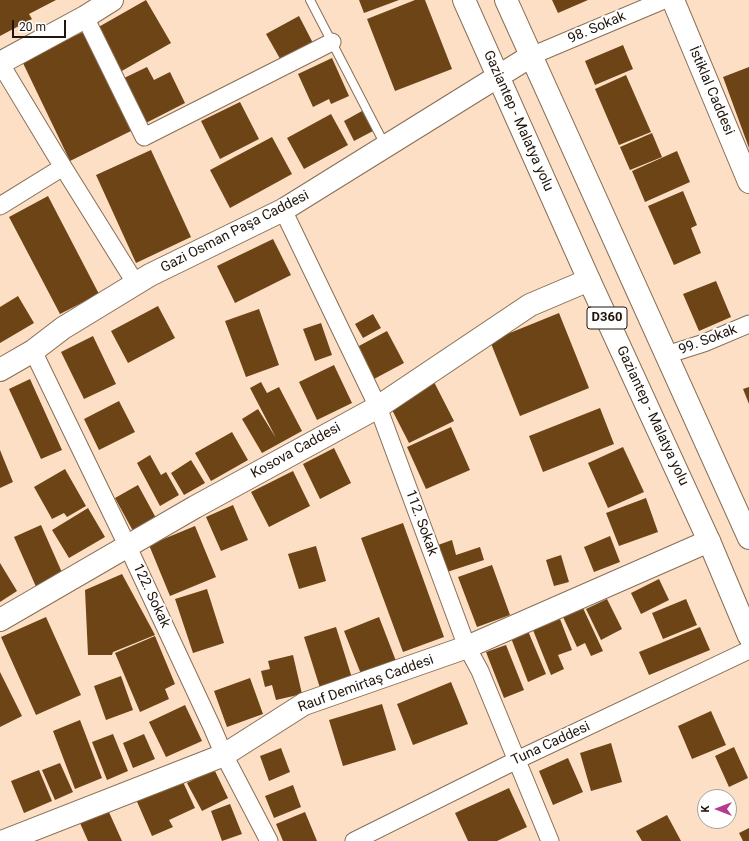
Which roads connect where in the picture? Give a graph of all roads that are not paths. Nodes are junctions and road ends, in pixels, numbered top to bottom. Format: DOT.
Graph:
graph roads {
  1 [pos="112,0"];
  2 [pos="310,0"];
  3 [pos="464,0"];
  4 [pos="506,0"];
  5 [pos="664,0"];
  6 [pos="673,0"];
  7 [pos="85,17"];
  8 [pos="332,42"];
  9 [pos="531,56"];
  10 [pos="0,63"];
  11 [pos="498,76"];
  12 [pos="386,146"];
  13 [pos="63,166"];
  14 [pos="749,182"];
  15 [pos="0,206"];
  16 [pos="283,210"];
  17 [pos="589,280"];
  18 [pos="136,284"];
  19 [pos="749,324"];
  20 [pos="34,351"];
  21 [pos="666,355"];
  22 [pos="0,370"];
  23 [pos="378,407"];
  24 [pos="749,538"];
  25 [pos="709,541"];
  26 [pos="127,545"];
  27 [pos="0,620"];
  28 [pos="749,636"];
  29 [pos="467,647"];
  30 [pos="749,650"];
  31 [pos="224,755"];
  32 [pos="517,760"];
  33 [pos="4,841"];
  34 [pos="269,841"];
  35 [pos="354,841"];
  36 [pos="550,841"];
  1 -- 7 [label="main road"];
  2 -- 8 [label="lane"];
  3 -- 11 [label="main road, Gaziantep - Malatya yolu / D360"];
  4 -- 9 [label="main road, D360"];
  5 -- 9 [label="street, 98. Sokak"];
  6 -- 14 [label="main road, İstiklal Caddesi"];
  7 -- 8 [label="street"];
  7 -- 10 [label="main road"];
  8 -- 12 [label="lane"];
  9 -- 11 [label="main road, Gazi Osman Paşa Caddesi"];
  9 -- 21 [label="main road, D360"];
  10 -- 13 [label="street"];
  11 -- 12 [label="main road, Gazi Osman Paşa Caddesi"];
  11 -- 17 [label="main road, Gaziantep - Malatya yolu / D360"];
  12 -- 16 [label="main road, Gazi Osman Paşa Caddesi"];
  13 -- 15 [label="street"];
  13 -- 18 [label="street"];
  16 -- 18 [label="main road, Gazi Osman Paşa Caddesi"];
  16 -- 23 [label="street, 112. Sokak"];
  17 -- 23 [label="main road, Kosova Caddesi"];
  17 -- 25 [label="main road, Gaziantep - Malatya yolu / D360"];
  18 -- 20 [label="main road, Gazi Osman Paşa Caddesi"];
  19 -- 21 [label="street, 99. Sokak"];
  20 -- 22 [label="main road, Gazi Osman Paşa Caddesi"];
  20 -- 26 [label="street, 122. Sokak"];
  21 -- 24 [label="main road, D360"];
  23 -- 26 [label="main road, Kosova Caddesi"];
  23 -- 29 [label="street, 112. Sokak"];
  25 -- 28 [label="main road, Gaziantep - Malatya yolu / D360"];
  25 -- 29 [label="main road, Rauf Demirtaş Caddesi"];
  26 -- 27 [label="main road, Kosova Caddesi"];
  26 -- 31 [label="street, 122. Sokak"];
  29 -- 31 [label="main road, Rauf Demirtaş Caddesi"];
  29 -- 32 [label="street, 112. Sokak"];
  30 -- 32 [label="street, Tuna Caddesi"];
  31 -- 33 [label="main road, Rauf Demirtaş Caddesi"];
  31 -- 34 [label="street, 122. Sokak"];
  32 -- 35 [label="street, Tuna Caddesi"];
  32 -- 36 [label="street, 112. Sokak"];
}
